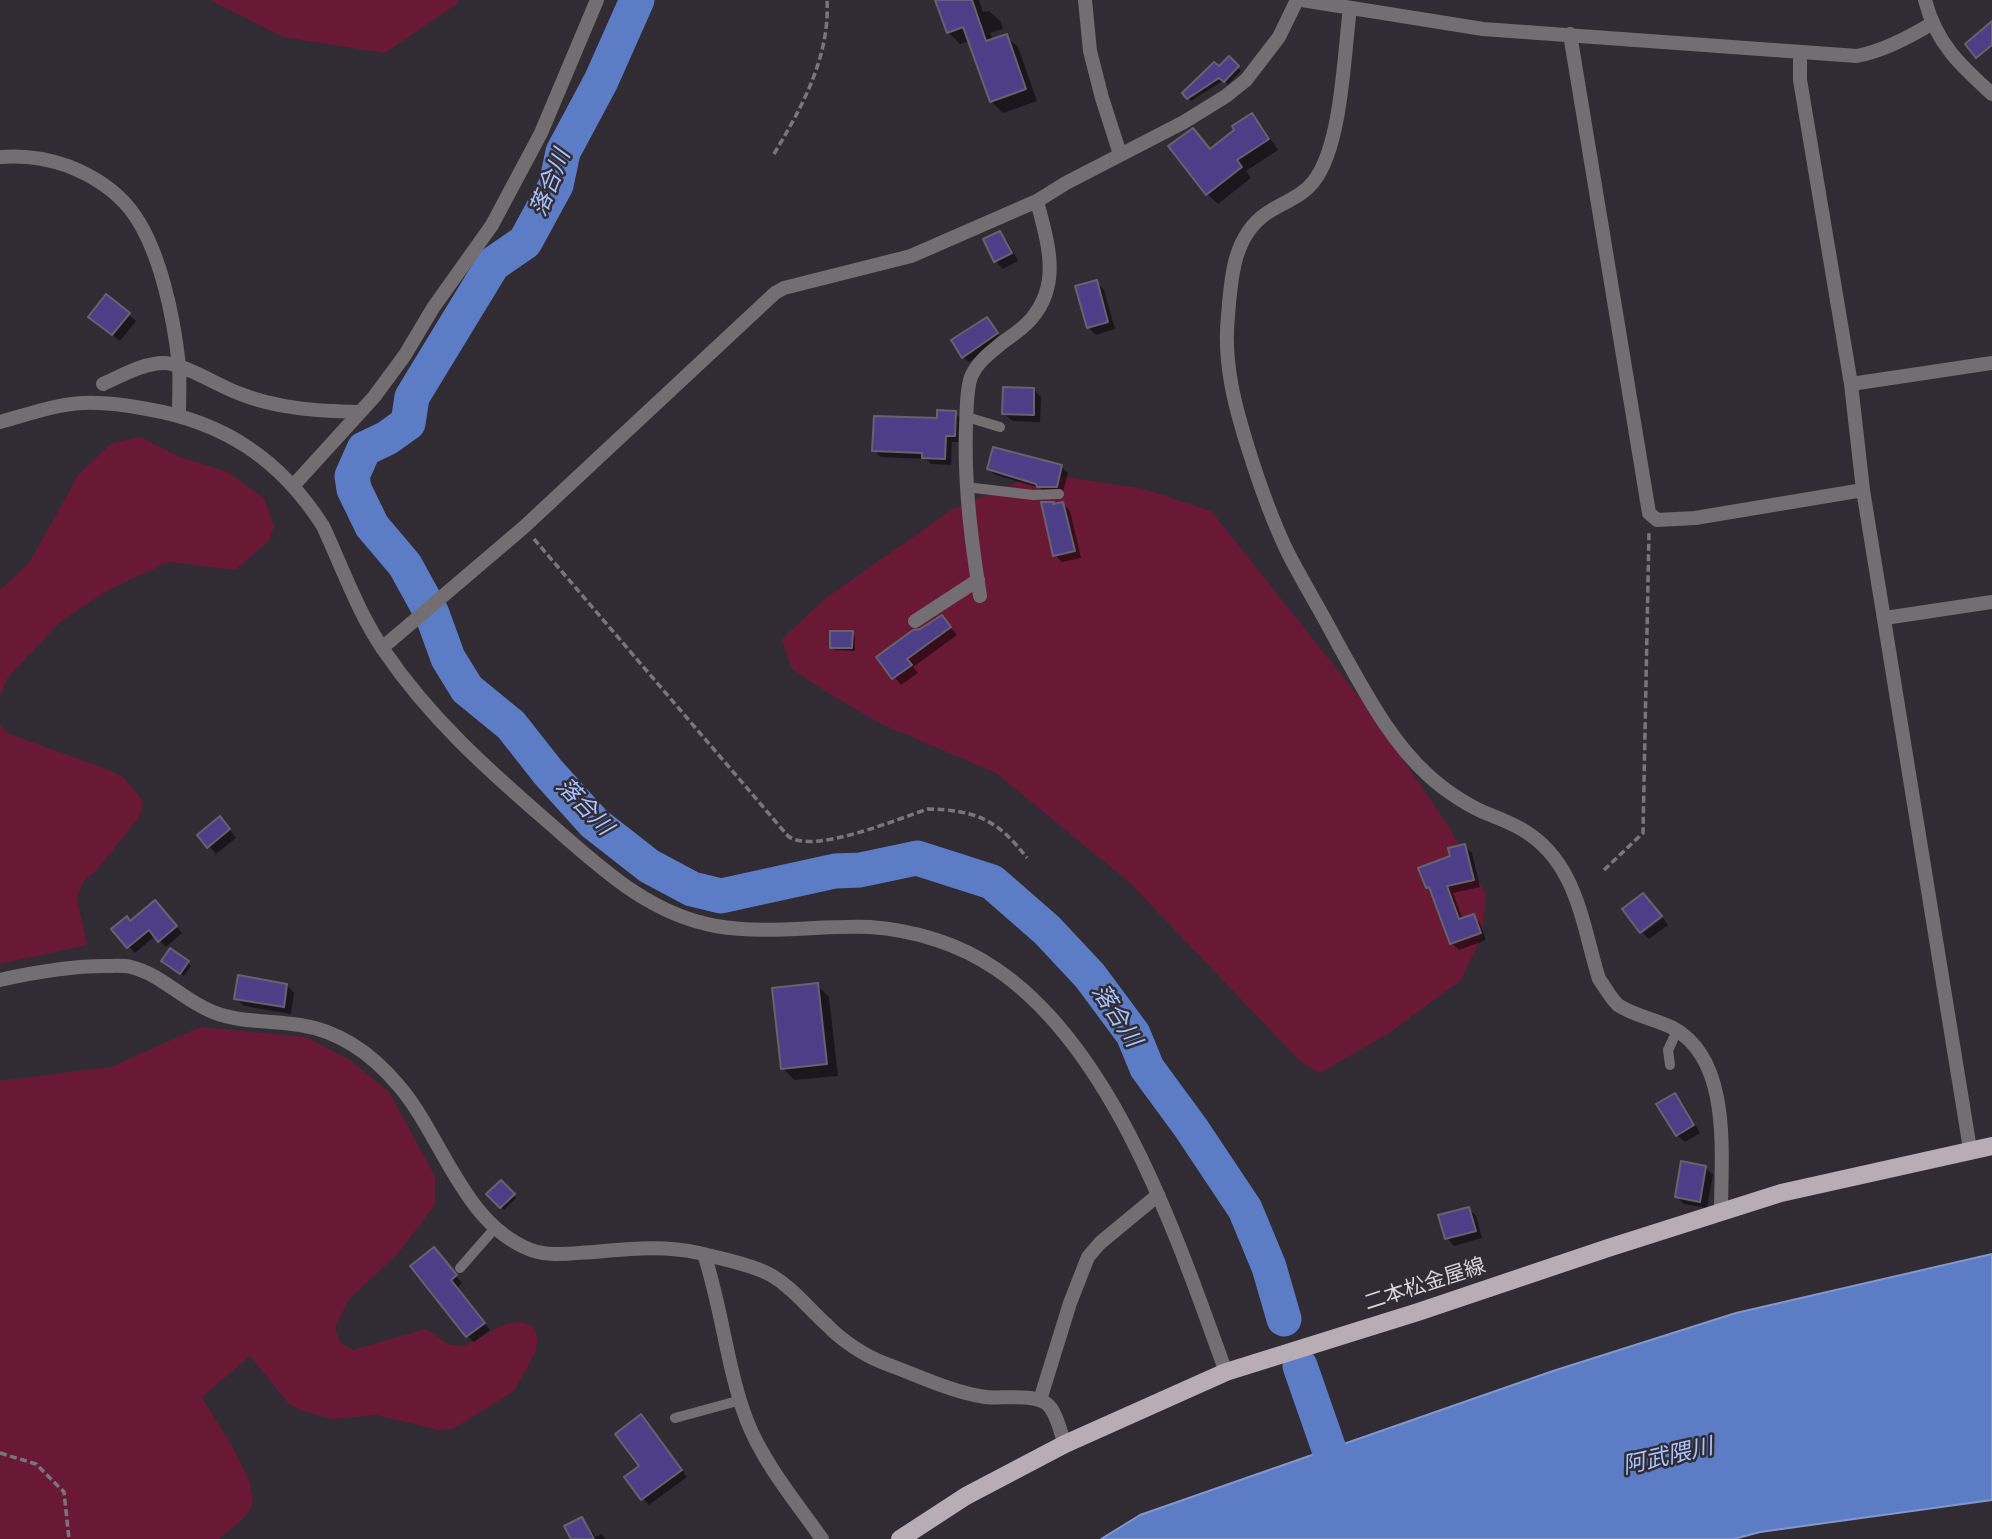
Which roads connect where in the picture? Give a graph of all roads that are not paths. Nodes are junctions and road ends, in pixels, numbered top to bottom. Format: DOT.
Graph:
graph roads {
  1 [pos="597,0"];
  2 [pos="1084,0"];
  3 [pos="1299,0"];
  4 [pos="1924,0"];
  5 [pos="1350,8"];
  6 [pos="1931,24"];
  7 [pos="1570,34"];
  8 [pos="1800,53"];
  9 [pos="1992,94"];
  10 [pos="1120,154"];
  11 [pos="0,157"];
  12 [pos="1037,201"];
  13 [pos="1992,363"];
  14 [pos="179,368"];
  15 [pos="103,384"];
  16 [pos="1851,384"];
  17 [pos="360,412"];
  18 [pos="179,414"];
  19 [pos="967,417"];
  20 [pos="0,422"];
  21 [pos="1000,427"];
  22 [pos="293,486"];
  23 [pos="966,487"];
  24 [pos="1863,489"];
  25 [pos="1059,494"];
  26 [pos="978,580"];
  27 [pos="980,596"];
  28 [pos="1992,601"];
  29 [pos="1885,618"];
  30 [pos="915,621"];
  31 [pos="382,649"];
  32 [pos="0,980"];
  33 [pos="1677,1031"];
  34 [pos="1670,1065"];
  35 [pos="1992,1146"];
  36 [pos="1970,1149"];
  37 [pos="1158,1195"];
  38 [pos="1721,1212"];
  39 [pos="495,1228"];
  40 [pos="704,1254"];
  41 [pos="460,1268"];
  42 [pos="1226,1372"];
  43 [pos="741,1400"];
  44 [pos="1040,1400"];
  45 [pos="675,1418"];
  46 [pos="1065,1444"];
  47 [pos="822,1539"];
  48 [pos="900,1539"];
  1 -- 17 [label="street"];
  2 -- 10 [label="street"];
  3 -- 5 [label="street"];
  3 -- 10 [label="street"];
  4 -- 6 [label="street"];
  5 -- 7 [label="street"];
  5 -- 33 [label="street"];
  6 -- 8 [label="street"];
  6 -- 9 [label="street"];
  7 -- 8 [label="street"];
  7 -- 24 [label="street"];
  8 -- 16 [label="street"];
  10 -- 12 [label="street"];
  11 -- 14 [label="street"];
  12 -- 19 [label="street"];
  12 -- 31 [label="street"];
  13 -- 16 [label="street"];
  14 -- 15 [label="street"];
  14 -- 17 [label="street"];
  14 -- 18 [label="street"];
  16 -- 24 [label="street"];
  17 -- 22 [label="street"];
  18 -- 20 [label="street"];
  18 -- 22 [label="street"];
  19 -- 21 [label="lane"];
  19 -- 23 [label="street"];
  22 -- 31 [label="street"];
  23 -- 25 [label="lane"];
  23 -- 26 [label="street"];
  24 -- 29 [label="street"];
  26 -- 27 [label="street"];
  26 -- 30 [label="street"];
  28 -- 29 [label="street"];
  29 -- 36 [label="street"];
  31 -- 37 [label="street"];
  32 -- 39 [label="street"];
  33 -- 34 [label="lane"];
  33 -- 38 [label="street"];
  35 -- 36 [label="main road, 二本松金屋線"];
  36 -- 38 [label="main road, 二本松金屋線"];
  37 -- 42 [label="street"];
  37 -- 44 [label="street"];
  38 -- 42 [label="main road, 二本松金屋線"];
  39 -- 40 [label="street"];
  39 -- 41 [label="lane"];
  40 -- 43 [label="street"];
  40 -- 44 [label="street"];
  42 -- 46 [label="main road, 二本松金屋線"];
  43 -- 45 [label="lane"];
  43 -- 47 [label="street"];
  44 -- 46 [label="street"];
  46 -- 48 [label="main road, 二本松金屋線"];
}
